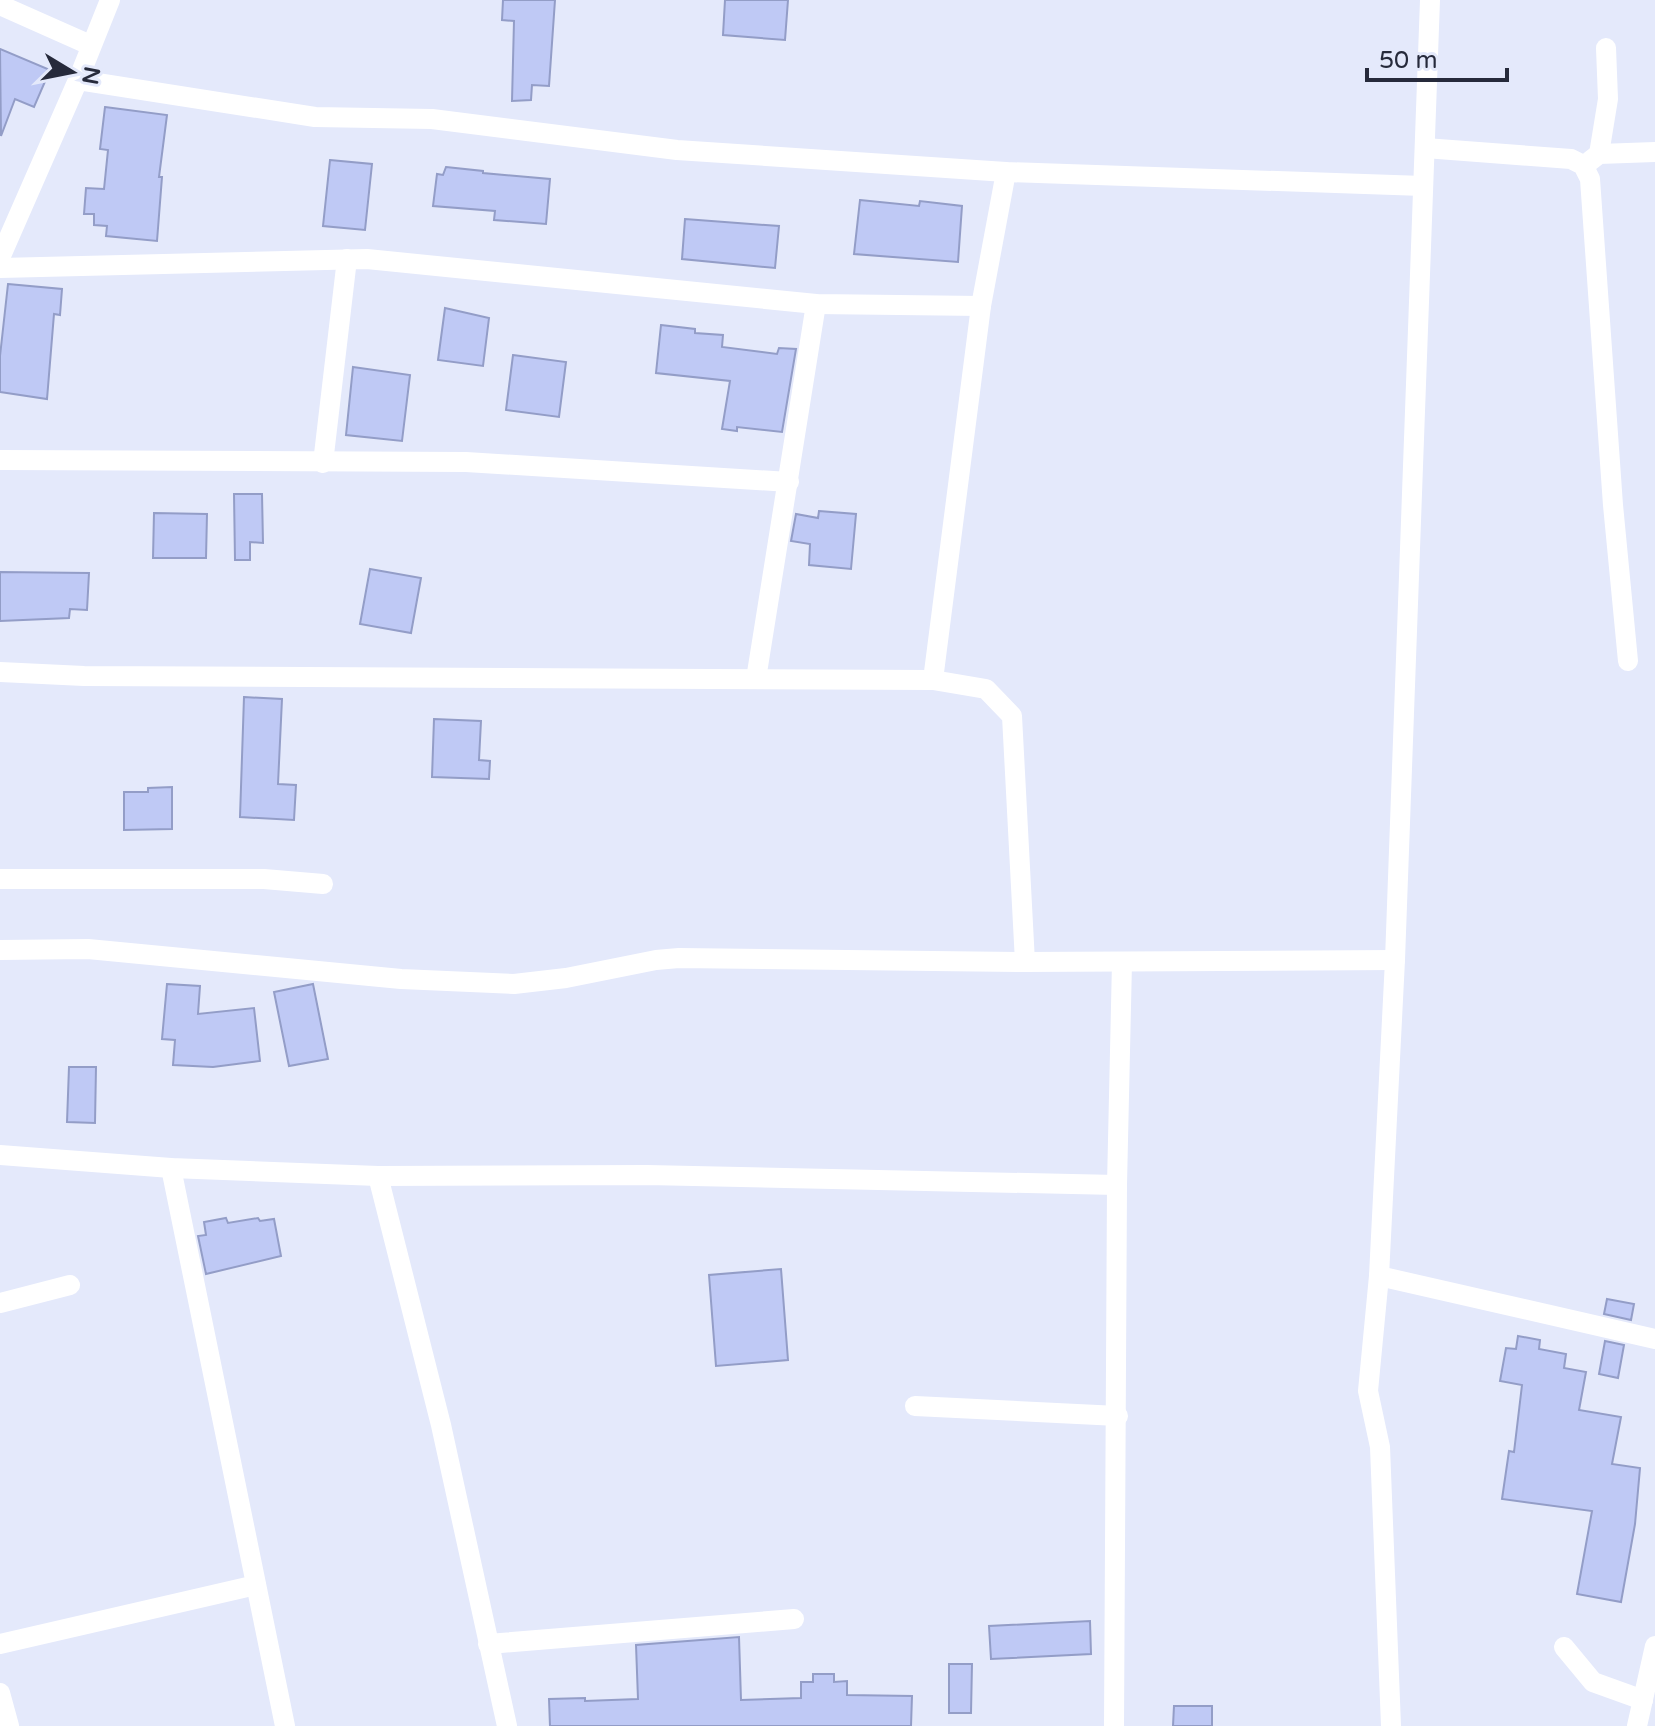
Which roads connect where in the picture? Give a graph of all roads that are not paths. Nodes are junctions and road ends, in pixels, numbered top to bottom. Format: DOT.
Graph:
graph roads {
  1 [pos="110,0"];
  2 [pos="1430,0"];
  3 [pos="0,5"];
  4 [pos="90,45"];
  5 [pos="1606,48"];
  6 [pos="78,80"];
  7 [pos="1425,148"];
  8 [pos="1655,152"];
  9 [pos="1591,160"];
  10 [pos="1006,172"];
  11 [pos="1423,186"];
  12 [pos="0,258"];
  13 [pos="347,259"];
  14 [pos="0,268"];
  15 [pos="816,304"];
  16 [pos="981,306"];
  17 [pos="0,460"];
  18 [pos="323,463"];
  19 [pos="789,482"];
  20 [pos="1628,661"];
  21 [pos="0,672"];
  22 [pos="756,679"];
  23 [pos="933,680"];
  24 [pos="0,879"];
  25 [pos="323,884"];
  26 [pos="0,950"];
  27 [pos="1395,960"];
  28 [pos="1025,962"];
  29 [pos="1122,962"];
  30 [pos="0,1155"];
  31 [pos="171,1168"];
  32 [pos="378,1176"];
  33 [pos="1117,1185"];
  34 [pos="1379,1276"];
  35 [pos="70,1285"];
  36 [pos="0,1303"];
  37 [pos="1655,1339"];
  38 [pos="915,1406"];
  39 [pos="1118,1416"];
  40 [pos="256,1585"];
  41 [pos="794,1619"];
  42 [pos="0,1644"];
  43 [pos="488,1644"];
  44 [pos="1655,1646"];
  45 [pos="1564,1647"];
  46 [pos="0,1693"];
  47 [pos="1643,1700"];
  48 [pos="9,1726"];
  49 [pos="285,1726"];
  50 [pos="507,1726"];
  51 [pos="1114,1726"];
  52 [pos="1391,1726"];
  53 [pos="1637,1726"];
  1 -- 4 [label="street"];
  2 -- 7 [label="street"];
  3 -- 4 [label="street"];
  4 -- 6 [label="street"];
  5 -- 9 [label="street"];
  6 -- 10 [label="street"];
  6 -- 12 [label="street"];
  7 -- 9 [label="street"];
  7 -- 11 [label="street"];
  8 -- 9 [label="street"];
  9 -- 20 [label="street"];
  10 -- 11 [label="street"];
  10 -- 16 [label="street"];
  11 -- 27 [label="street"];
  13 -- 14 [label="street"];
  13 -- 15 [label="street"];
  13 -- 18 [label="street"];
  15 -- 16 [label="street"];
  15 -- 19 [label="street"];
  16 -- 23 [label="street"];
  17 -- 18 [label="street"];
  18 -- 19 [label="street"];
  19 -- 22 [label="street"];
  21 -- 22 [label="street"];
  22 -- 23 [label="street"];
  23 -- 28 [label="street"];
  24 -- 25 [label="street"];
  26 -- 28 [label="street"];
  27 -- 29 [label="street"];
  27 -- 34 [label="street"];
  28 -- 29 [label="street"];
  29 -- 33 [label="street"];
  30 -- 31 [label="street"];
  31 -- 32 [label="street"];
  31 -- 40 [label="street"];
  32 -- 33 [label="street"];
  32 -- 43 [label="street"];
  33 -- 39 [label="street"];
  34 -- 37 [label="street"];
  34 -- 52 [label="street"];
  35 -- 36 [label="street"];
  38 -- 39 [label="street"];
  39 -- 51 [label="street"];
  40 -- 42 [label="street"];
  40 -- 49 [label="street"];
  41 -- 43 [label="street"];
  43 -- 50 [label="street"];
  44 -- 47 [label="street"];
  45 -- 47 [label="street"];
  46 -- 48 [label="street"];
  47 -- 53 [label="street"];
}
